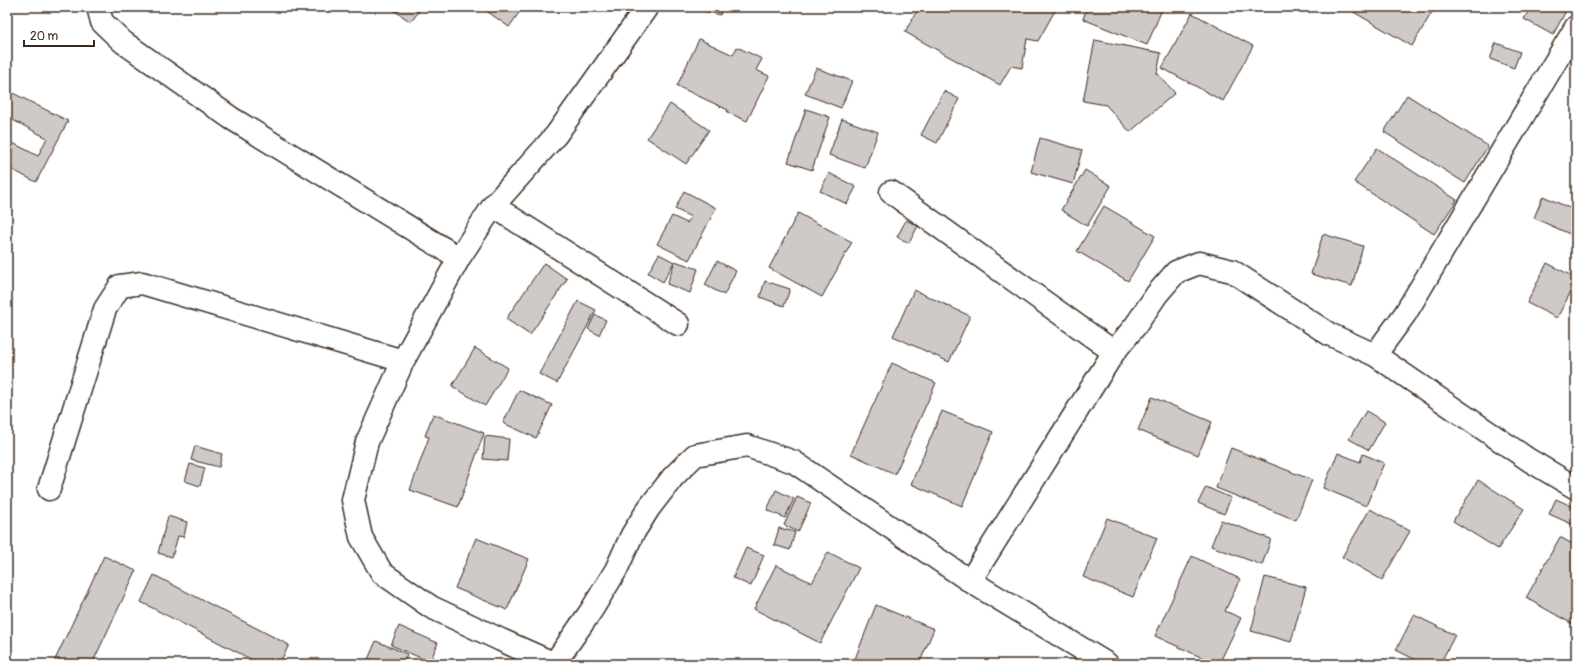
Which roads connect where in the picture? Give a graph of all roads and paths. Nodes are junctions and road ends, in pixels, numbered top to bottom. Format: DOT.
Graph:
graph roads {
  1 [pos="98,7"];
  2 [pos="647,7"];
  3 [pos="1576,27"];
  4 [pos="891,192"];
  5 [pos="493,206"];
  6 [pos="459,258"];
  7 [pos="678,324"];
  8 [pos="1114,352"];
  9 [pos="1375,354"];
  10 [pos="403,361"];
  11 [pos="1576,488"];
  12 [pos="49,489"];
  13 [pos="970,581"];
  14 [pos="555,664"];
  15 [pos="1107,664"];
  1 -- 6 [label="street"];
  2 -- 5 [label="street"];
  3 -- 9 [label="street"];
  4 -- 8 [label="street"];
  5 -- 6 [label="street"];
  5 -- 7 [label="street"];
  6 -- 10 [label="street"];
  8 -- 9 [label="street"];
  8 -- 13 [label="street"];
  9 -- 11 [label="street"];
  10 -- 12 [label="street"];
  10 -- 14 [label="street"];
  13 -- 14 [label="street"];
  13 -- 15 [label="street"];
}
